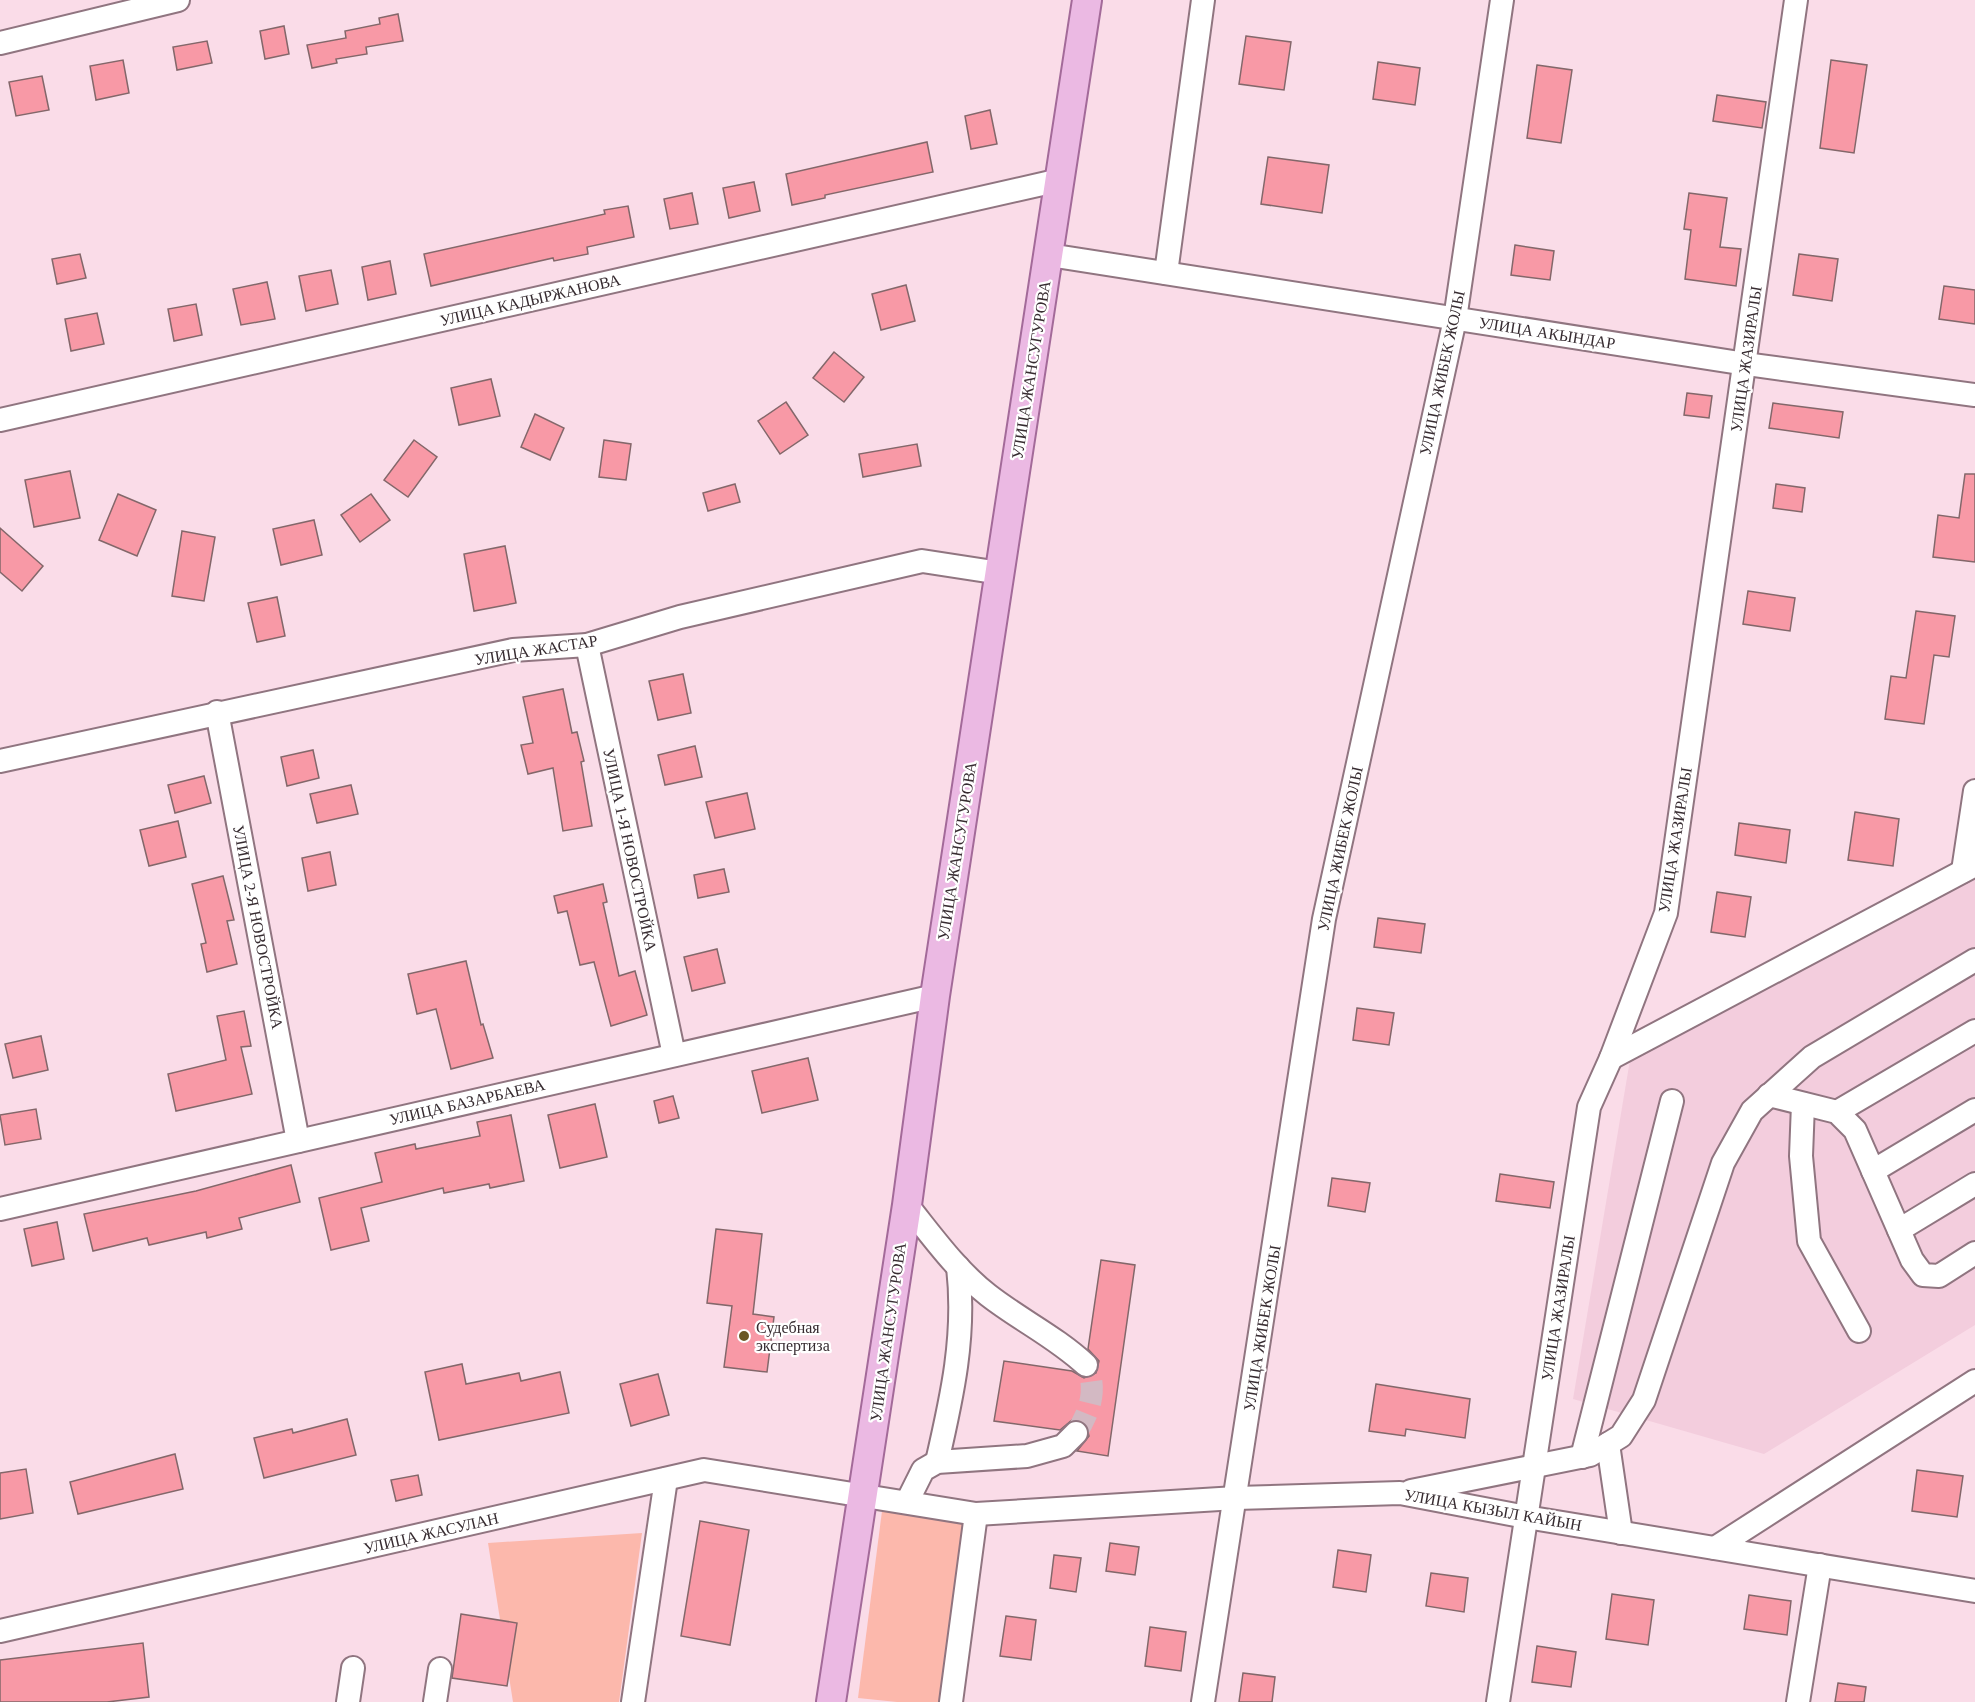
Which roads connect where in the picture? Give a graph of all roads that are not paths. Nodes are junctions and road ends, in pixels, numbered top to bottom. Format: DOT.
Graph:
graph roads {
  1 [pos="178,0"];
  2 [pos="1087,0"];
  3 [pos="1203,0"];
  4 [pos="1502,0"];
  5 [pos="1796,0"];
  6 [pos="0,43"];
  7 [pos="1060,180"];
  8 [pos="1049,255"];
  9 [pos="1166,273"];
  10 [pos="1455,319"];
  11 [pos="1746,364"];
  12 [pos="1975,395"];
  13 [pos="0,420"];
  14 [pos="1000,573"];
  15 [pos="587,645"];
  16 [pos="218,712"];
  17 [pos="0,761"];
  18 [pos="1975,791"];
  19 [pos="1969,868"];
  20 [pos="1975,960"];
  21 [pos="934,996"];
  22 [pos="1975,1031"];
  23 [pos="674,1055"];
  24 [pos="1611,1058"];
  25 [pos="1769,1095"];
  26 [pos="1672,1101"];
  27 [pos="1803,1104"];
  28 [pos="1975,1110"];
  29 [pos="1837,1112"];
  30 [pos="298,1141"];
  31 [pos="1873,1170"];
  32 [pos="1975,1184"];
  33 [pos="907,1205"];
  34 [pos="0,1209"];
  35 [pos="1899,1230"];
  36 [pos="1975,1253"];
  37 [pos="958,1268"];
  38 [pos="1859,1331"];
  39 [pos="1086,1365"];
  40 [pos="1975,1382"];
  41 [pos="1076,1433"];
  42 [pos="1608,1444"];
  43 [pos="1582,1457"];
  44 [pos="937,1462"];
  45 [pos="1534,1465"];
  46 [pos="666,1479"];
  47 [pos="1400,1493"];
  48 [pos="864,1495"];
  49 [pos="1236,1498"];
  50 [pos="907,1502"];
  51 [pos="976,1514"];
  52 [pos="1526,1517"];
  53 [pos="1621,1533"];
  54 [pos="1715,1548"];
  55 [pos="1820,1565"];
  56 [pos="1975,1591"];
  57 [pos="0,1631"];
  58 [pos="353,1668"];
  59 [pos="440,1669"];
  60 [pos="348,1702"];
  61 [pos="435,1702"];
  62 [pos="633,1702"];
  63 [pos="831,1702"];
  64 [pos="951,1702"];
  65 [pos="1203,1702"];
  66 [pos="1498,1702"];
  67 [pos="1797,1702"];
  1 -- 6 [label="street"];
  2 -- 7 [label="main road, УЛИЦА ЖАНСУГУРОВА"];
  3 -- 9 [label="street"];
  4 -- 10 [label="street, УЛИЦА ЖИБЕК ЖОЛЫ"];
  5 -- 11 [label="street, УЛИЦА ЖАЗИРАЛЫ"];
  7 -- 8 [label="main road, УЛИЦА ЖАНСУГУРОВА"];
  7 -- 13 [label="street, УЛИЦА КАДЫРЖАНОВА"];
  8 -- 9 [label="street, УЛИЦА АКЫНДАР"];
  8 -- 14 [label="main road, УЛИЦА ЖАНСУГУРОВА"];
  9 -- 10 [label="street, УЛИЦА АКЫНДАР"];
  10 -- 11 [label="street, УЛИЦА АКЫНДАР"];
  10 -- 49 [label="street, УЛИЦА ЖИБЕК ЖОЛЫ"];
  11 -- 12 [label="street, УЛИЦА АКЫНДАР"];
  11 -- 24 [label="street, УЛИЦА ЖАЗИРАЛЫ"];
  14 -- 15 [label="street, УЛИЦА ЖАСТАР"];
  14 -- 21 [label="main road, УЛИЦА ЖАНСУГУРОВА"];
  15 -- 16 [label="street, УЛИЦА ЖАСТАР"];
  15 -- 23 [label="street, УЛИЦА 1-Я НОВОСТРОЙКА"];
  16 -- 17 [label="street, УЛИЦА ЖАСТАР"];
  16 -- 30 [label="street, УЛИЦА 2-Я НОВОСТРОЙКА"];
  18 -- 19 [label="street"];
  19 -- 24 [label="street"];
  20 -- 25 [label="street"];
  21 -- 23 [label="street, УЛИЦА БАЗАРБАЕВА"];
  21 -- 33 [label="main road, УЛИЦА ЖАНСУГУРОВА"];
  22 -- 29 [label="street"];
  23 -- 30 [label="street, УЛИЦА БАЗАРБАЕВА"];
  24 -- 45 [label="street, УЛИЦА ЖАЗИРАЛЫ"];
  25 -- 27 [label="street"];
  25 -- 42 [label="street"];
  26 -- 43 [label="street"];
  27 -- 29 [label="street"];
  27 -- 38 [label="street"];
  28 -- 31 [label="street"];
  29 -- 31 [label="street"];
  30 -- 34 [label="street, УЛИЦА БАЗАРБАЕВА"];
  31 -- 35 [label="street"];
  32 -- 35 [label="street"];
  33 -- 37 [label="street"];
  33 -- 48 [label="main road, УЛИЦА ЖАНСУГУРОВА"];
  35 -- 36 [label="street"];
  37 -- 39 [label="street"];
  37 -- 44 [label="street"];
  40 -- 54 [label="street"];
  41 -- 44 [label="street"];
  42 -- 43 [label="street"];
  42 -- 53 [label="street"];
  43 -- 45 [label="street"];
  44 -- 50 [label="street"];
  45 -- 47 [label="street"];
  45 -- 52 [label="street, УЛИЦА ЖАЗИРАЛЫ"];
  46 -- 48 [label="street, УЛИЦА ЖАСУЛАН"];
  46 -- 57 [label="street, УЛИЦА ЖАСУЛАН"];
  46 -- 62 [label="street"];
  47 -- 49 [label="street, УЛИЦА КЫЗЫЛ КАЙЫН"];
  47 -- 52 [label="street, УЛИЦА КЫЗЫЛ КАЙЫН"];
  48 -- 50 [label="street, УЛИЦА КЫЗЫЛ КАЙЫН"];
  48 -- 63 [label="main road, УЛИЦА ЖАНСУГУРОВА"];
  49 -- 51 [label="street, УЛИЦА КЫЗЫЛ КАЙЫН"];
  49 -- 65 [label="street, УЛИЦА ЖИБЕК ЖОЛЫ"];
  50 -- 51 [label="street, УЛИЦА КЫЗЫЛ КАЙЫН"];
  51 -- 64 [label="street"];
  52 -- 53 [label="street, УЛИЦА КЫЗЫЛ КАЙЫН"];
  52 -- 66 [label="street, УЛИЦА ЖАЗИРАЛЫ"];
  53 -- 54 [label="street, УЛИЦА КЫЗЫЛ КАЙЫН"];
  54 -- 55 [label="street, УЛИЦА КЫЗЫЛ КАЙЫН"];
  55 -- 56 [label="street, УЛИЦА КЫЗЫЛ КАЙЫН"];
  55 -- 67 [label="street"];
  58 -- 60 [label="street"];
  59 -- 61 [label="street"];
}
